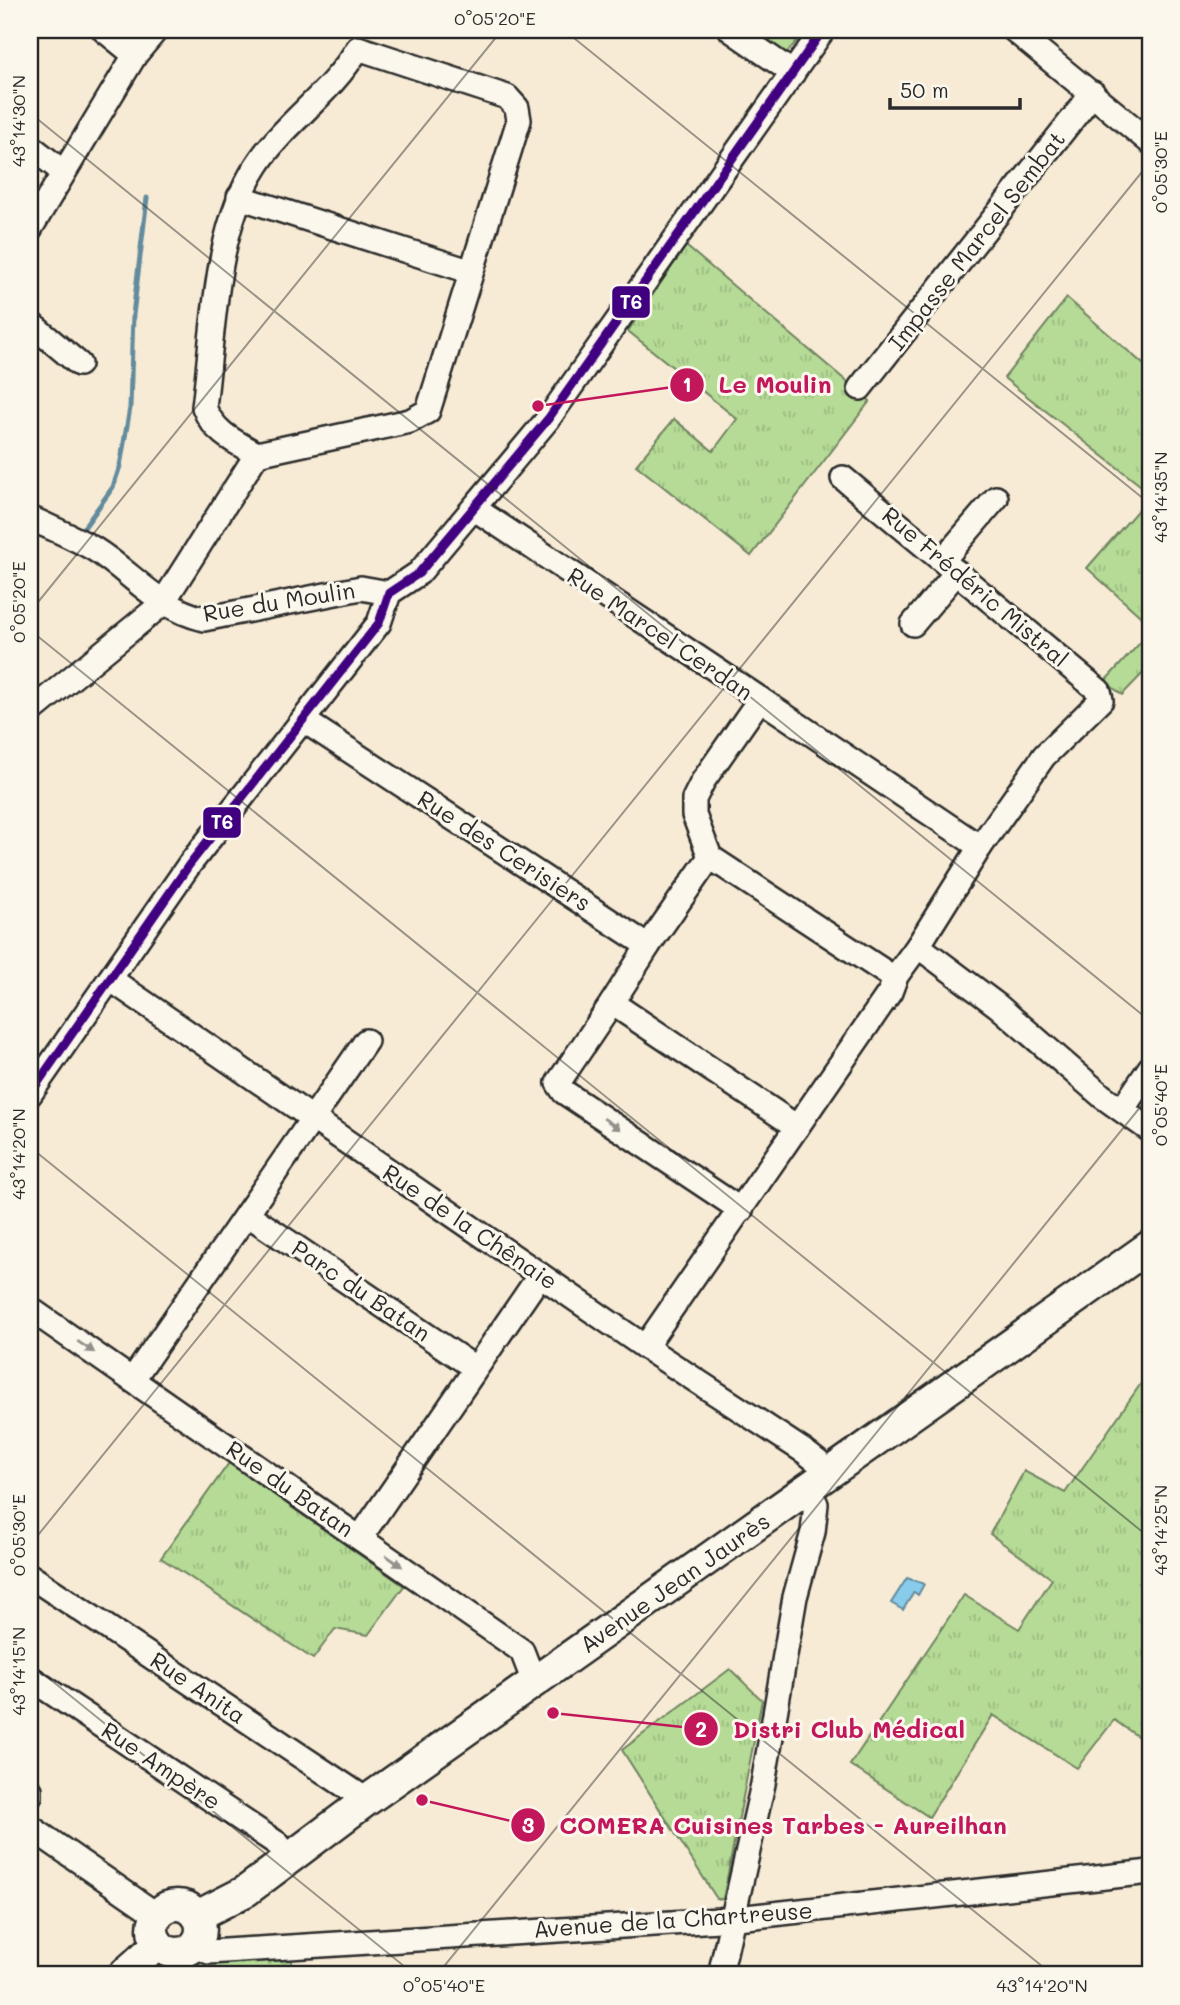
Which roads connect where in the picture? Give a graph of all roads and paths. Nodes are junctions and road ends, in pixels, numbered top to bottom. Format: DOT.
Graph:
graph roads {
  1 [pos="104,30"];
  2 [pos="156,30"];
  3 [pos="731,30"];
  4 [pos="823,30"];
  5 [pos="1014,30"];
  6 [pos="359,39"];
  7 [pos="135,55"];
  8 [pos="793,73"];
  9 [pos="1094,93"];
  10 [pos="1150,142"];
  11 [pos="30,146"];
  12 [pos="63,172"];
  13 [pos="239,197"];
  14 [pos="30,229"];
  15 [pos="469,271"];
  16 [pos="30,323"];
  17 [pos="79,364"];
  18 [pos="860,388"];
  19 [pos="257,454"];
  20 [pos="843,478"];
  21 [pos="996,498"];
  22 [pos="475,509"];
  23 [pos="30,518"];
  24 [pos="950,566"];
  25 [pos="389,593"];
  26 [pos="162,604"];
  27 [pos="913,624"];
  28 [pos="760,699"];
  29 [pos="30,712"];
  30 [pos="303,720"];
  31 [pos="980,847"];
  32 [pos="710,857"];
  33 [pos="648,946"];
  34 [pos="918,946"];
  35 [pos="896,976"];
  36 [pos="110,979"];
  37 [pos="612,1003"];
  38 [pos="366,1041"];
  39 [pos="1150,1068"];
  40 [pos="30,1094"];
  41 [pos="1122,1110"];
  42 [pos="312,1120"];
  43 [pos="797,1127"];
  44 [pos="1150,1130"];
  45 [pos="741,1210"];
  46 [pos="247,1214"];
  47 [pos="1150,1246"];
  48 [pos="540,1275"];
  49 [pos="30,1309"];
  50 [pos="645,1347"];
  51 [pos="475,1368"];
  52 [pos="133,1379"];
  53 [pos="818,1482"];
  54 [pos="360,1538"];
  55 [pos="30,1576"];
  56 [pos="30,1678"];
  57 [pos="534,1682"];
  58 [pos="30,1790"];
  59 [pos="30,1796"];
  60 [pos="363,1803"];
  61 [pos="30,1827"];
  62 [pos="288,1858"];
  63 [pos="1150,1872"];
  64 [pos="731,1919"];
  65 [pos="157,1930"];
  66 [pos="197,1930"];
  67 [pos="123,1975"];
  68 [pos="720,1975"];
  1 -- 7 [label="street"];
  2 -- 7 [label="street"];
  3 -- 8 [label="street"];
  4 -- 8 [label="street"];
  5 -- 9 [label="street"];
  6 -- 13 [label="street"];
  6 -- 15 [label="street"];
  7 -- 12 [label="street"];
  8 -- 22 [label="street"];
  9 -- 10 [label="street"];
  9 -- 18 [label="street, Impasse Marcel Sembat"];
  11 -- 12 [label="street"];
  12 -- 14 [label="street"];
  13 -- 15 [label="street"];
  13 -- 19 [label="street"];
  15 -- 19 [label="street"];
  16 -- 17 [label="street"];
  19 -- 26 [label="street"];
  20 -- 24 [label="street, Rue Frédéric Mistral"];
  21 -- 24 [label="street"];
  22 -- 25 [label="street"];
  22 -- 28 [label="street, Rue Marcel Cerdan"];
  23 -- 26 [label="street, Rue du Moulin"];
  24 -- 27 [label="street"];
  24 -- 31 [label="street, Rue Frédéric Mistral"];
  25 -- 26 [label="street, Rue du Moulin"];
  25 -- 30 [label="street"];
  26 -- 29 [label="street"];
  28 -- 31 [label="street"];
  28 -- 32 [label="street, Rue Marcel Cerdan"];
  30 -- 33 [label="street, Rue des Cerisiers"];
  30 -- 36 [label="street"];
  31 -- 34 [label="street"];
  32 -- 33 [label="street"];
  32 -- 35 [label="street"];
  33 -- 37 [label="street"];
  34 -- 35 [label="street"];
  34 -- 41 [label="street"];
  35 -- 43 [label="street"];
  36 -- 40 [label="street"];
  36 -- 42 [label="street, Rue de la Chênaie"];
  37 -- 43 [label="street"];
  37 -- 45 [label="street, one-way"];
  38 -- 42 [label="street"];
  39 -- 41 [label="street"];
  41 -- 44 [label="street"];
  42 -- 46 [label="street"];
  42 -- 48 [label="street, Rue de la Chênaie"];
  43 -- 45 [label="street"];
  45 -- 50 [label="street"];
  46 -- 51 [label="street, Parc du Batan"];
  46 -- 52 [label="street"];
  47 -- 53 [label="main road, Avenue Jean Jaurès"];
  48 -- 50 [label="street, Rue de la Chênaie"];
  48 -- 51 [label="street"];
  49 -- 52 [label="street, Rue du Batan, one-way"];
  50 -- 53 [label="street, Rue de la Chênaie"];
  51 -- 54 [label="street"];
  52 -- 54 [label="street, Rue du Batan"];
  53 -- 57 [label="main road, Avenue Jean Jaurès"];
  53 -- 64 [label="street"];
  54 -- 57 [label="street, Rue du Batan, one-way"];
  55 -- 60 [label="street, Rue Anita"];
  56 -- 62 [label="street, Rue Ampère"];
  57 -- 60 [label="main road, Avenue Jean Jaurès"];
  58 -- 59 [label="street"];
  60 -- 62 [label="main road, Avenue Jean Jaurès"];
  61 -- 65 [label="street"];
  62 -- 66 [label="main road, Avenue Jean Jaurès"];
  63 -- 64 [label="street, Avenue de la Chartreuse"];
  64 -- 66 [label="street, Avenue de la Chartreuse"];
  64 -- 68 [label="street"];
  65 -- 66 [label="main road, Avenue Jean Jaurès"];
  65 -- 66 [label="main road"];
  65 -- 67 [label="main road"];
}
